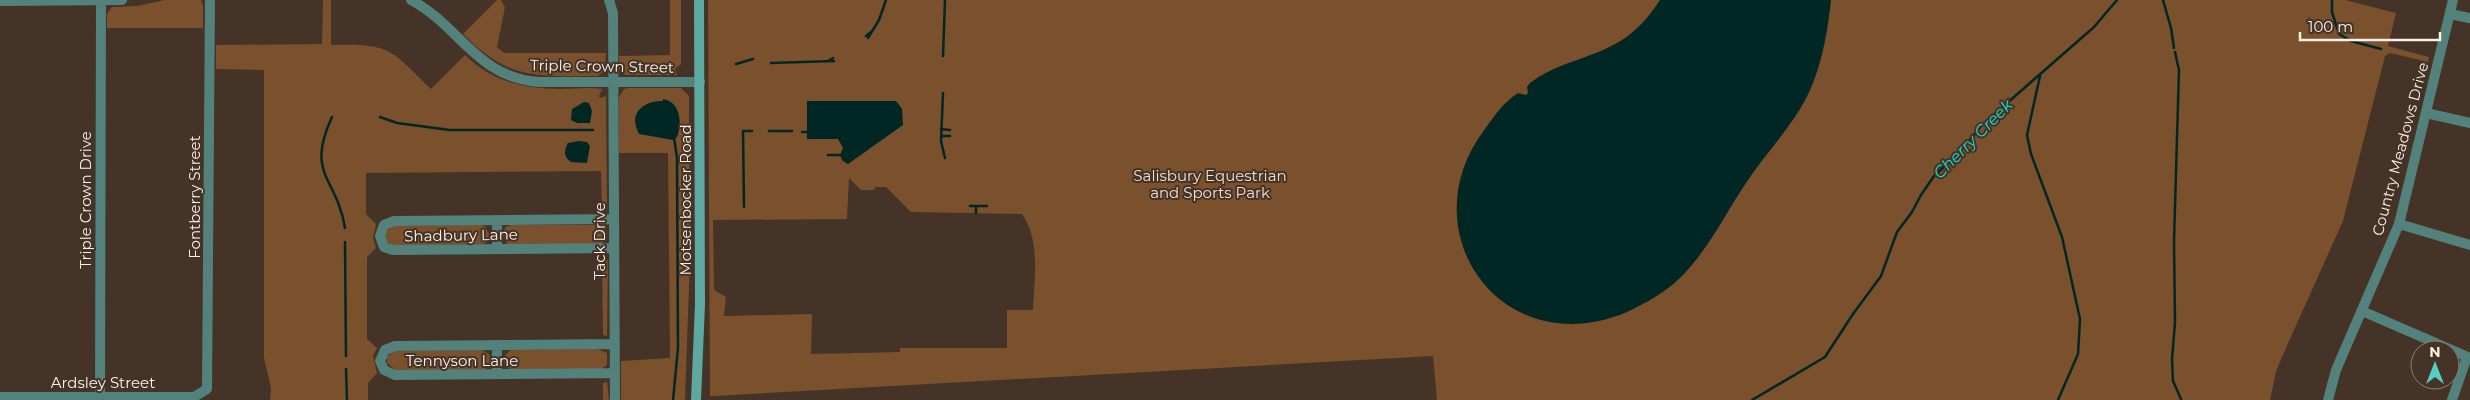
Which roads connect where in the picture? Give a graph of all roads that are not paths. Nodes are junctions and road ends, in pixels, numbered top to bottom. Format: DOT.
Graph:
graph roads {
  1 [pos="101,0"];
  2 [pos="122,0"];
  3 [pos="210,0"];
  4 [pos="411,0"];
  5 [pos="609,0"];
  6 [pos="699,0"];
  7 [pos="2453,0"];
  8 [pos="0,1"];
  9 [pos="2450,14"];
  10 [pos="2469,18"];
  11 [pos="613,82"];
  12 [pos="700,82"];
  13 [pos="2426,112"];
  14 [pos="2470,123"];
  15 [pos="614,219"];
  16 [pos="497,220"];
  17 [pos="2399,224"];
  18 [pos="2470,245"];
  19 [pos="614,248"];
  20 [pos="497,249"];
  21 [pos="2362,311"];
  22 [pos="615,344"];
  23 [pos="497,345"];
  24 [pos="2469,357"];
  25 [pos="615,373"];
  26 [pos="498,374"];
  27 [pos="207,395"];
  28 [pos="0,397"];
  29 [pos="100,399"];
  30 [pos="615,400"];
  31 [pos="696,400"];
  32 [pos="2328,400"];
  33 [pos="2452,400"];
  1 -- 2 [label="street"];
  1 -- 8 [label="street"];
  1 -- 29 [label="street, Triple Crown Drive"];
  3 -- 27 [label="street, Fontberry Street"];
  4 -- 11 [label="street, Triple Crown Street"];
  5 -- 11 [label="street, Tack Drive"];
  6 -- 12 [label="main road, Motsenbocker Road"];
  7 -- 9 [label="street, Country Meadows Drive"];
  9 -- 10 [label="street"];
  9 -- 13 [label="street, Country Meadows Drive"];
  11 -- 12 [label="street, Triple Crown Street"];
  11 -- 15 [label="street, Tack Drive"];
  12 -- 31 [label="main road, Motsenbocker Road"];
  13 -- 14 [label="street"];
  13 -- 17 [label="street, Country Meadows Drive"];
  15 -- 16 [label="street, Shadbury Lane"];
  15 -- 19 [label="street, Tack Drive"];
  16 -- 20 [label="street"];
  16 -- 20 [label="street, Shadbury Lane"];
  17 -- 18 [label="street"];
  17 -- 21 [label="street, Country Meadows Drive"];
  19 -- 20 [label="street, Shadbury Lane"];
  19 -- 22 [label="street, Tack Drive"];
  21 -- 24 [label="street"];
  21 -- 32 [label="street, Country Meadows Drive"];
  22 -- 23 [label="street, Tennyson Lane"];
  22 -- 25 [label="street, Tack Drive"];
  23 -- 26 [label="street"];
  23 -- 26 [label="street, Tennyson Lane"];
  24 -- 33 [label="street"];
  25 -- 26 [label="street, Tennyson Lane"];
  25 -- 30 [label="street, Tack Drive"];
  27 -- 29 [label="street, Ardsley Street"];
  28 -- 29 [label="street, Ardsley Street"];
}
